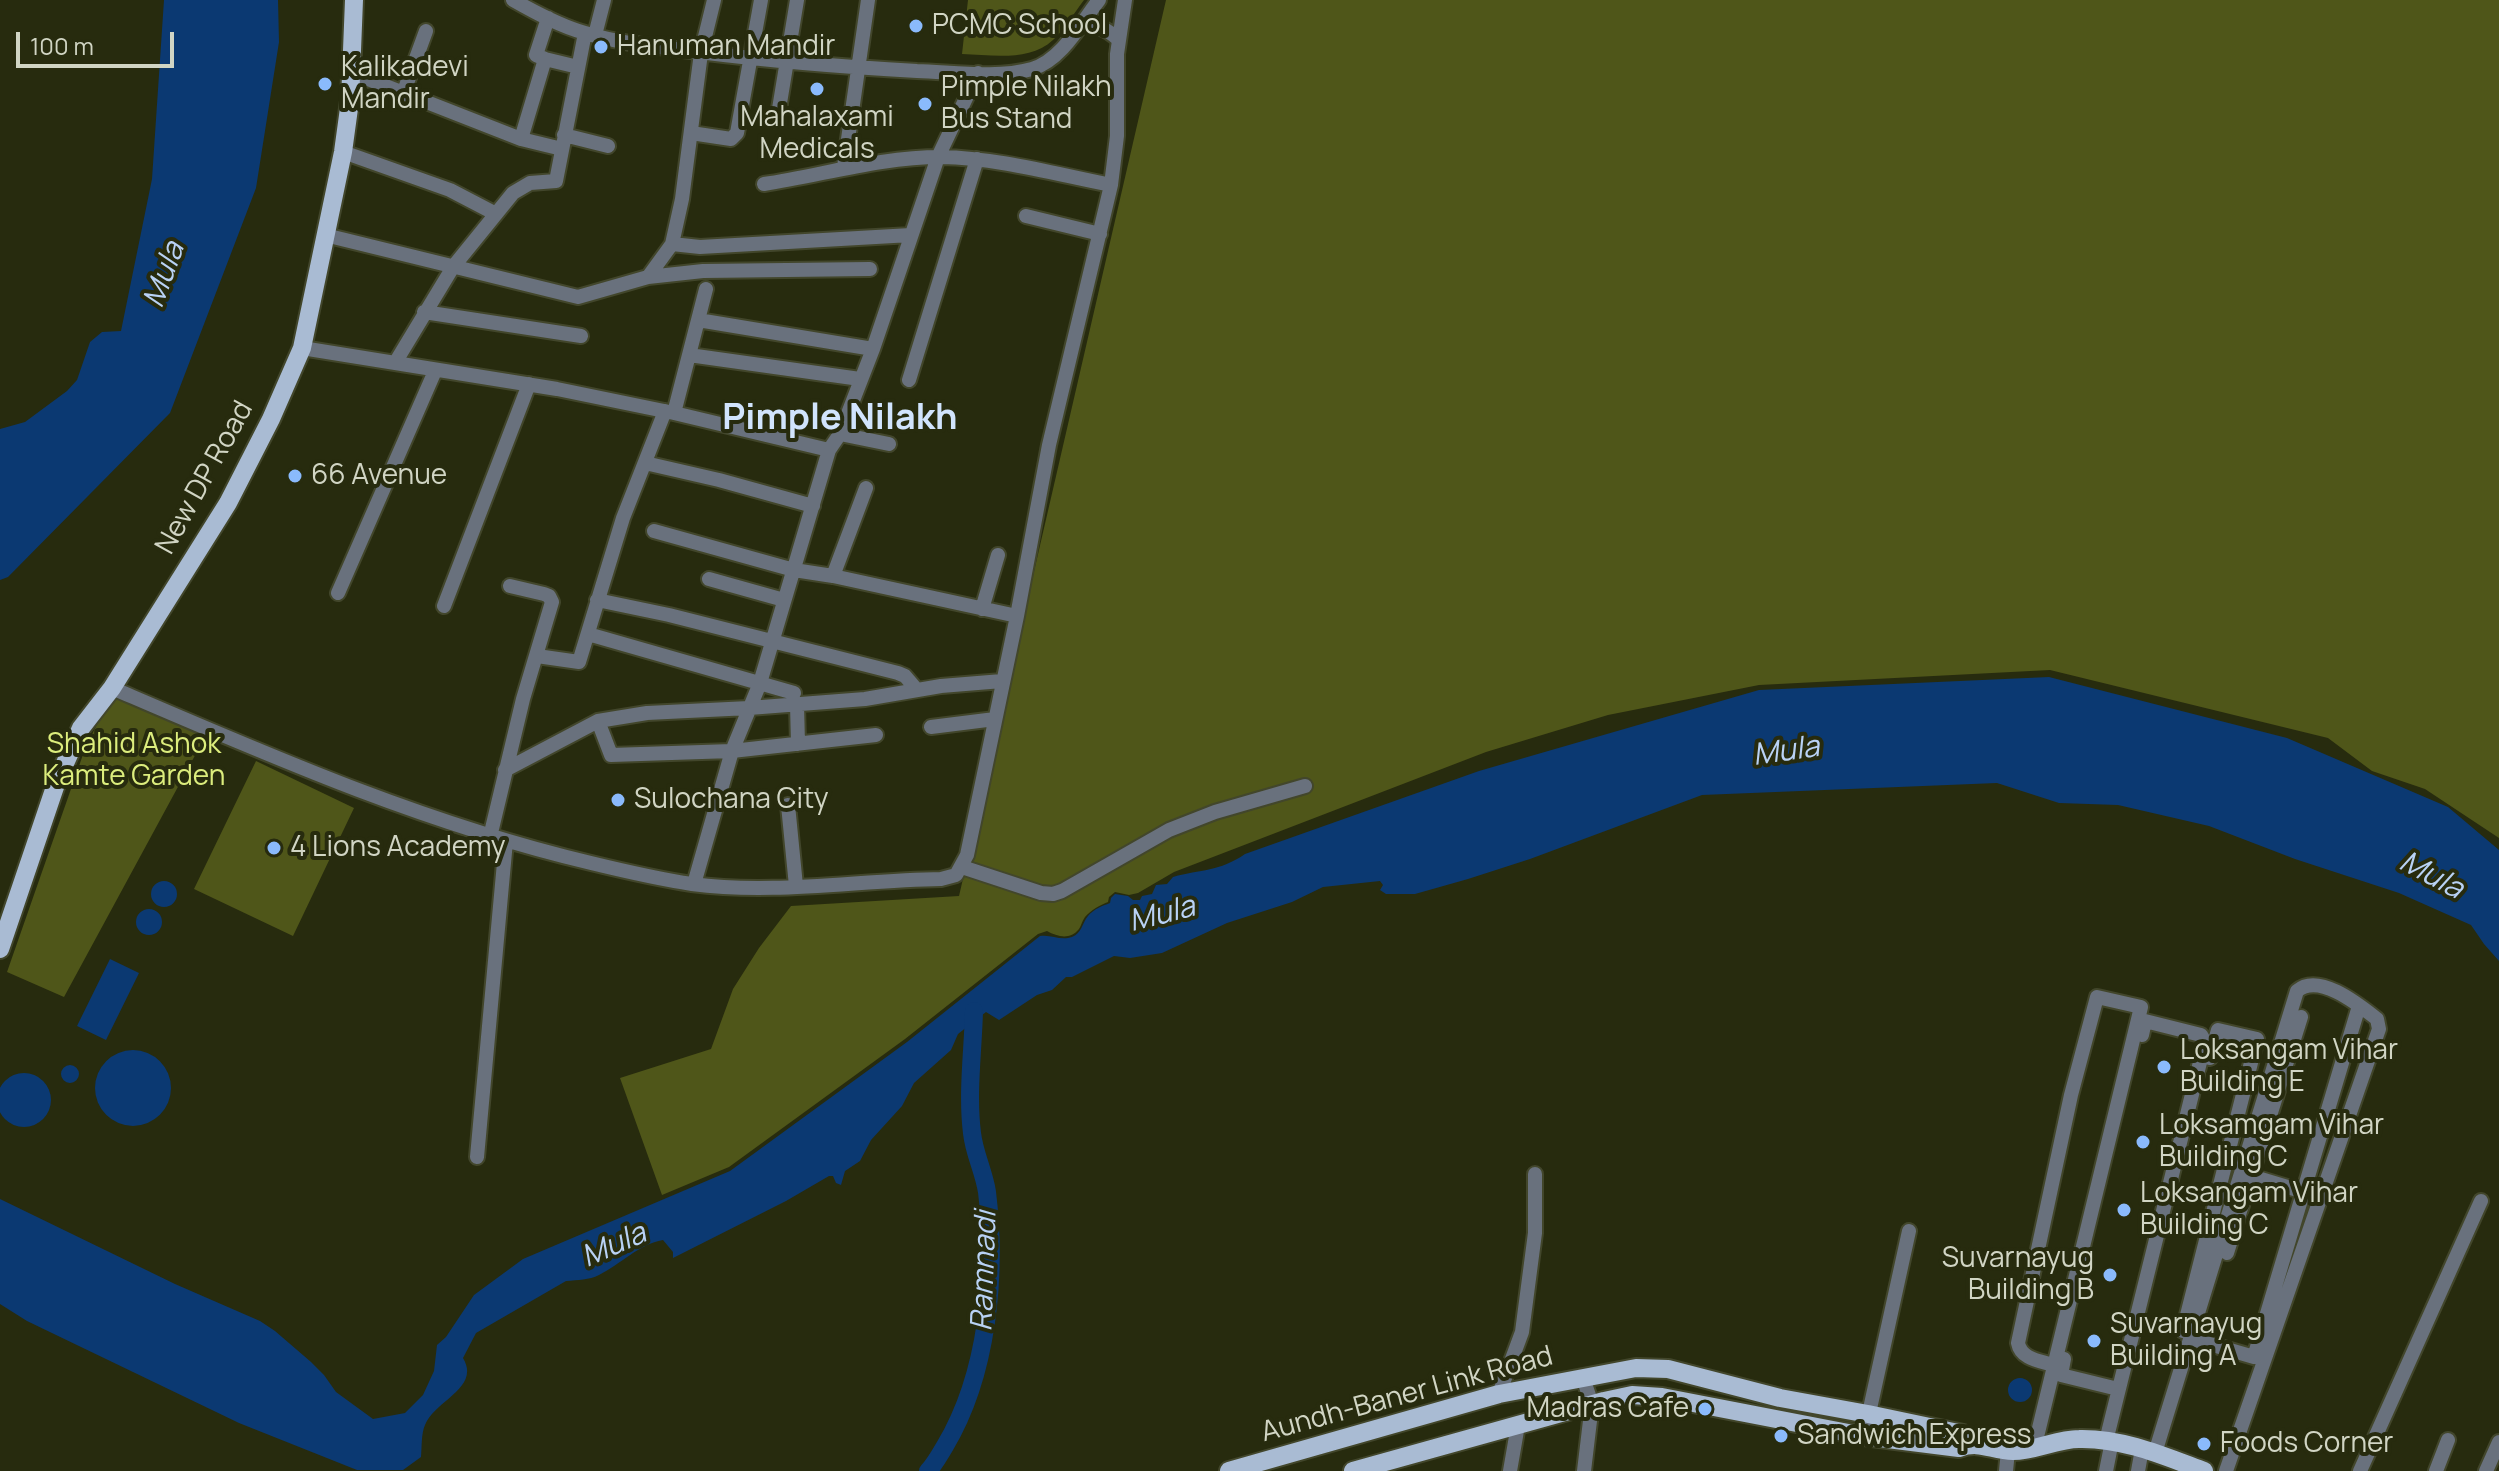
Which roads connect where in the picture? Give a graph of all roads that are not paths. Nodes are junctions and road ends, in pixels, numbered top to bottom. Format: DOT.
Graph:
graph roads {
  1 [pos="354,0"];
  2 [pos="513,0"];
  3 [pos="604,0"];
  4 [pos="714,0"];
  5 [pos="761,0"];
  6 [pos="797,0"];
  7 [pos="868,0"];
  8 [pos="1099,0"];
  9 [pos="1125,0"];
  10 [pos="548,18"];
  11 [pos="1079,26"];
  12 [pos="426,31"];
  13 [pos="590,34"];
  14 [pos="1119,40"];
  15 [pos="701,53"];
  16 [pos="545,59"];
  17 [pos="750,59"];
  18 [pos="786,62"];
  19 [pos="578,67"];
  20 [pos="857,68"];
  21 [pos="350,72"];
  22 [pos="978,73"];
  23 [pos="403,94"];
  24 [pos="777,121"];
  25 [pos="691,133"];
  26 [pos="521,139"];
  27 [pos="563,142"];
  28 [pos="608,146"];
  29 [pos="343,152"];
  30 [pos="938,157"];
  31 [pos="977,159"];
  32 [pos="844,167"];
  33 [pos="764,184"];
  34 [pos="1111,185"];
  35 [pos="496,214"];
  36 [pos="1026,216"];
  37 [pos="1100,234"];
  38 [pos="325,235"];
  39 [pos="911,235"];
  40 [pos="672,244"];
  41 [pos="453,267"];
  42 [pos="870,269"];
  43 [pos="648,277"];
  44 [pos="706,289"];
  45 [pos="424,312"];
  46 [pos="698,320"];
  47 [pos="581,336"];
  48 [pos="302,348"];
  49 [pos="873,349"];
  50 [pos="689,355"];
  51 [pos="395,363"];
  52 [pos="435,371"];
  53 [pos="860,379"];
  54 [pos="909,380"];
  55 [pos="529,384"];
  56 [pos="670,412"];
  57 [pos="840,434"];
  58 [pos="889,444"];
  59 [pos="829,450"];
  60 [pos="645,463"];
  61 [pos="866,488"];
  62 [pos="813,506"];
  63 [pos="654,531"];
  64 [pos="998,555"];
  65 [pos="794,570"];
  66 [pos="833,576"];
  67 [pos="709,579"];
  68 [pos="510,586"];
  69 [pos="338,593"];
  70 [pos="597,600"];
  71 [pos="784,600"];
  72 [pos="444,606"];
  73 [pos="982,609"];
  74 [pos="1017,616"];
  75 [pos="588,634"];
  76 [pos="772,641"];
  77 [pos="537,656"];
  78 [pos="1002,681"];
  79 [pos="760,683"];
  80 [pos="112,688"];
  81 [pos="917,690"];
  82 [pos="795,698"];
  83 [pos="749,708"];
  84 [pos="995,719"];
  85 [pos="598,721"];
  86 [pos="931,727"];
  87 [pos="876,735"];
  88 [pos="798,744"];
  89 [pos="732,751"];
  90 [pos="505,770"];
  91 [pos="1305,786"];
  92 [pos="788,805"];
  93 [pos="490,837"];
  94 [pos="506,841"];
  95 [pos="962,867"];
  96 [pos="694,884"];
  97 [pos="796,886"];
  98 [pos="0,949"];
  99 [pos="2359,1006"];
  100 [pos="2301,1017"];
  101 [pos="477,1157"];
  102 [pos="1535,1174"];
  103 [pos="2251,1176"];
  104 [pos="2304,1192"];
  105 [pos="2481,1201"];
  106 [pos="1909,1231"];
  107 [pos="2056,1366"];
  108 [pos="1583,1378"];
  109 [pos="2118,1389"];
  110 [pos="1499,1394"];
  111 [pos="1592,1404"];
  112 [pos="1868,1414"];
  113 [pos="1518,1425"];
  114 [pos="1864,1436"];
  115 [pos="2448,1440"];
  116 [pos="2109,1441"];
  117 [pos="2499,1442"];
  118 [pos="1972,1443"];
  119 [pos="2034,1449"];
  120 [pos="2008,1451"];
  121 [pos="2150,1451"];
  122 [pos="1229,1471"];
  123 [pos="1353,1471"];
  124 [pos="1510,1471"];
  125 [pos="1584,1471"];
  126 [pos="2006,1471"];
  127 [pos="2106,1471"];
  128 [pos="2138,1471"];
  129 [pos="2204,1471"];
  130 [pos="2226,1471"];
  131 [pos="2360,1471"];
  132 [pos="2436,1471"];
  133 [pos="2486,1471"];
  1 -- 21 [label="main road, New DP Road"];
  2 -- 10 [label="street"];
  3 -- 13 [label="street"];
  4 -- 15 [label="street"];
  5 -- 17 [label="street"];
  6 -- 18 [label="street"];
  7 -- 20 [label="street"];
  8 -- 11 [label="street"];
  9 -- 14 [label="street"];
  10 -- 13 [label="street"];
  10 -- 16 [label="street"];
  11 -- 14 [label="street"];
  11 -- 22 [label="street"];
  12 -- 23 [label="street"];
  13 -- 15 [label="street"];
  13 -- 19 [label="street"];
  14 -- 34 [label="street"];
  15 -- 17 [label="street"];
  15 -- 25 [label="street"];
  16 -- 19 [label="street"];
  16 -- 26 [label="street"];
  17 -- 18 [label="street"];
  17 -- 25 [label="street"];
  18 -- 20 [label="street"];
  18 -- 24 [label="street"];
  19 -- 27 [label="street"];
  20 -- 22 [label="street"];
  20 -- 32 [label="street"];
  21 -- 23 [label="street"];
  21 -- 29 [label="main road, New DP Road"];
  22 -- 30 [label="street"];
  23 -- 26 [label="street"];
  25 -- 40 [label="street"];
  26 -- 27 [label="street"];
  27 -- 28 [label="street"];
  27 -- 35 [label="street"];
  29 -- 35 [label="street"];
  29 -- 38 [label="main road, New DP Road"];
  30 -- 31 [label="street"];
  30 -- 32 [label="street"];
  30 -- 39 [label="street"];
  31 -- 34 [label="street"];
  31 -- 54 [label="street"];
  32 -- 33 [label="street"];
  34 -- 37 [label="street"];
  35 -- 41 [label="street"];
  36 -- 37 [label="street"];
  37 -- 74 [label="street"];
  38 -- 41 [label="street"];
  38 -- 48 [label="main road, New DP Road"];
  39 -- 40 [label="street"];
  39 -- 49 [label="street"];
  40 -- 43 [label="street"];
  41 -- 43 [label="street"];
  41 -- 45 [label="street"];
  42 -- 43 [label="street"];
  44 -- 46 [label="street"];
  45 -- 47 [label="street"];
  45 -- 51 [label="street"];
  46 -- 49 [label="street"];
  46 -- 50 [label="street"];
  48 -- 51 [label="street"];
  48 -- 80 [label="main road, New DP Road"];
  49 -- 53 [label="street"];
  50 -- 53 [label="street"];
  50 -- 56 [label="street"];
  51 -- 52 [label="street"];
  52 -- 55 [label="street"];
  52 -- 69 [label="street"];
  53 -- 57 [label="street"];
  55 -- 56 [label="street"];
  55 -- 72 [label="street"];
  56 -- 59 [label="street"];
  56 -- 60 [label="street"];
  57 -- 58 [label="street"];
  57 -- 59 [label="street"];
  59 -- 62 [label="street"];
  60 -- 62 [label="street"];
  60 -- 70 [label="street"];
  61 -- 66 [label="street"];
  62 -- 65 [label="street"];
  63 -- 65 [label="street"];
  64 -- 73 [label="street"];
  65 -- 66 [label="street"];
  65 -- 71 [label="street"];
  66 -- 73 [label="street"];
  67 -- 71 [label="street"];
  68 -- 77 [label="street"];
  70 -- 75 [label="street"];
  70 -- 76 [label="street"];
  71 -- 76 [label="street"];
  73 -- 74 [label="street"];
  74 -- 78 [label="street"];
  75 -- 77 [label="street"];
  75 -- 79 [label="street"];
  76 -- 79 [label="street"];
  76 -- 81 [label="street"];
  77 -- 90 [label="street"];
  78 -- 81 [label="street"];
  78 -- 84 [label="street"];
  79 -- 82 [label="street"];
  79 -- 83 [label="street"];
  80 -- 93 [label="street"];
  80 -- 98 [label="main road, New DP Road"];
  81 -- 82 [label="street"];
  82 -- 83 [label="street"];
  82 -- 88 [label="street"];
  83 -- 85 [label="street"];
  83 -- 89 [label="street"];
  84 -- 86 [label="street"];
  84 -- 95 [label="street"];
  85 -- 89 [label="street"];
  85 -- 90 [label="street"];
  87 -- 88 [label="street"];
  88 -- 89 [label="street"];
  89 -- 96 [label="street"];
  90 -- 93 [label="street"];
  91 -- 95 [label="street"];
  92 -- 97 [label="street"];
  93 -- 94 [label="street"];
  94 -- 96 [label="street"];
  94 -- 101 [label="street"];
  95 -- 97 [label="street"];
  96 -- 97 [label="street"];
  99 -- 104 [label="street"];
  99 -- 121 [label="street"];
  99 -- 130 [label="street"];
  100 -- 103 [label="street"];
  102 -- 110 [label="street"];
  103 -- 104 [label="street"];
  103 -- 104 [label="street"];
  105 -- 131 [label="street"];
  106 -- 112 [label="street"];
  107 -- 107 [label="street"];
  107 -- 119 [label="street"];
  108 -- 110 [label="main road, Aundh-Baner Link Road"];
  108 -- 111 [label="street"];
  108 -- 112 [label="main road, Aundh-Baner Link Road"];
  109 -- 109 [label="street"];
  109 -- 116 [label="street"];
  110 -- 122 [label="main road, Aundh-Baner Link Road"];
  111 -- 113 [label="main road, Aundh-Baner Link Road"];
  111 -- 114 [label="main road, Aundh-Baner Link Road"];
  111 -- 125 [label="street"];
  112 -- 114 [label="street"];
  112 -- 118 [label="main road, Aundh-Baner Link Road"];
  113 -- 123 [label="main road, Aundh-Baner Link Road"];
  113 -- 124 [label="street"];
  114 -- 118 [label="main road, Aundh-Baner Link Road"];
  115 -- 132 [label="street"];
  116 -- 119 [label="main road, Aundh-Baner Link Road"];
  116 -- 121 [label="main road, Aundh-Baner Link Road"];
  116 -- 121 [label="street"];
  116 -- 127 [label="street"];
  117 -- 133 [label="street"];
  118 -- 120 [label="main road, Aundh-Baner Link Road"];
  119 -- 120 [label="main road, Aundh-Baner Link Road"];
  120 -- 126 [label="street"];
  121 -- 128 [label="street"];
  121 -- 129 [label="main road, Aundh-Baner Link Road"];
}
